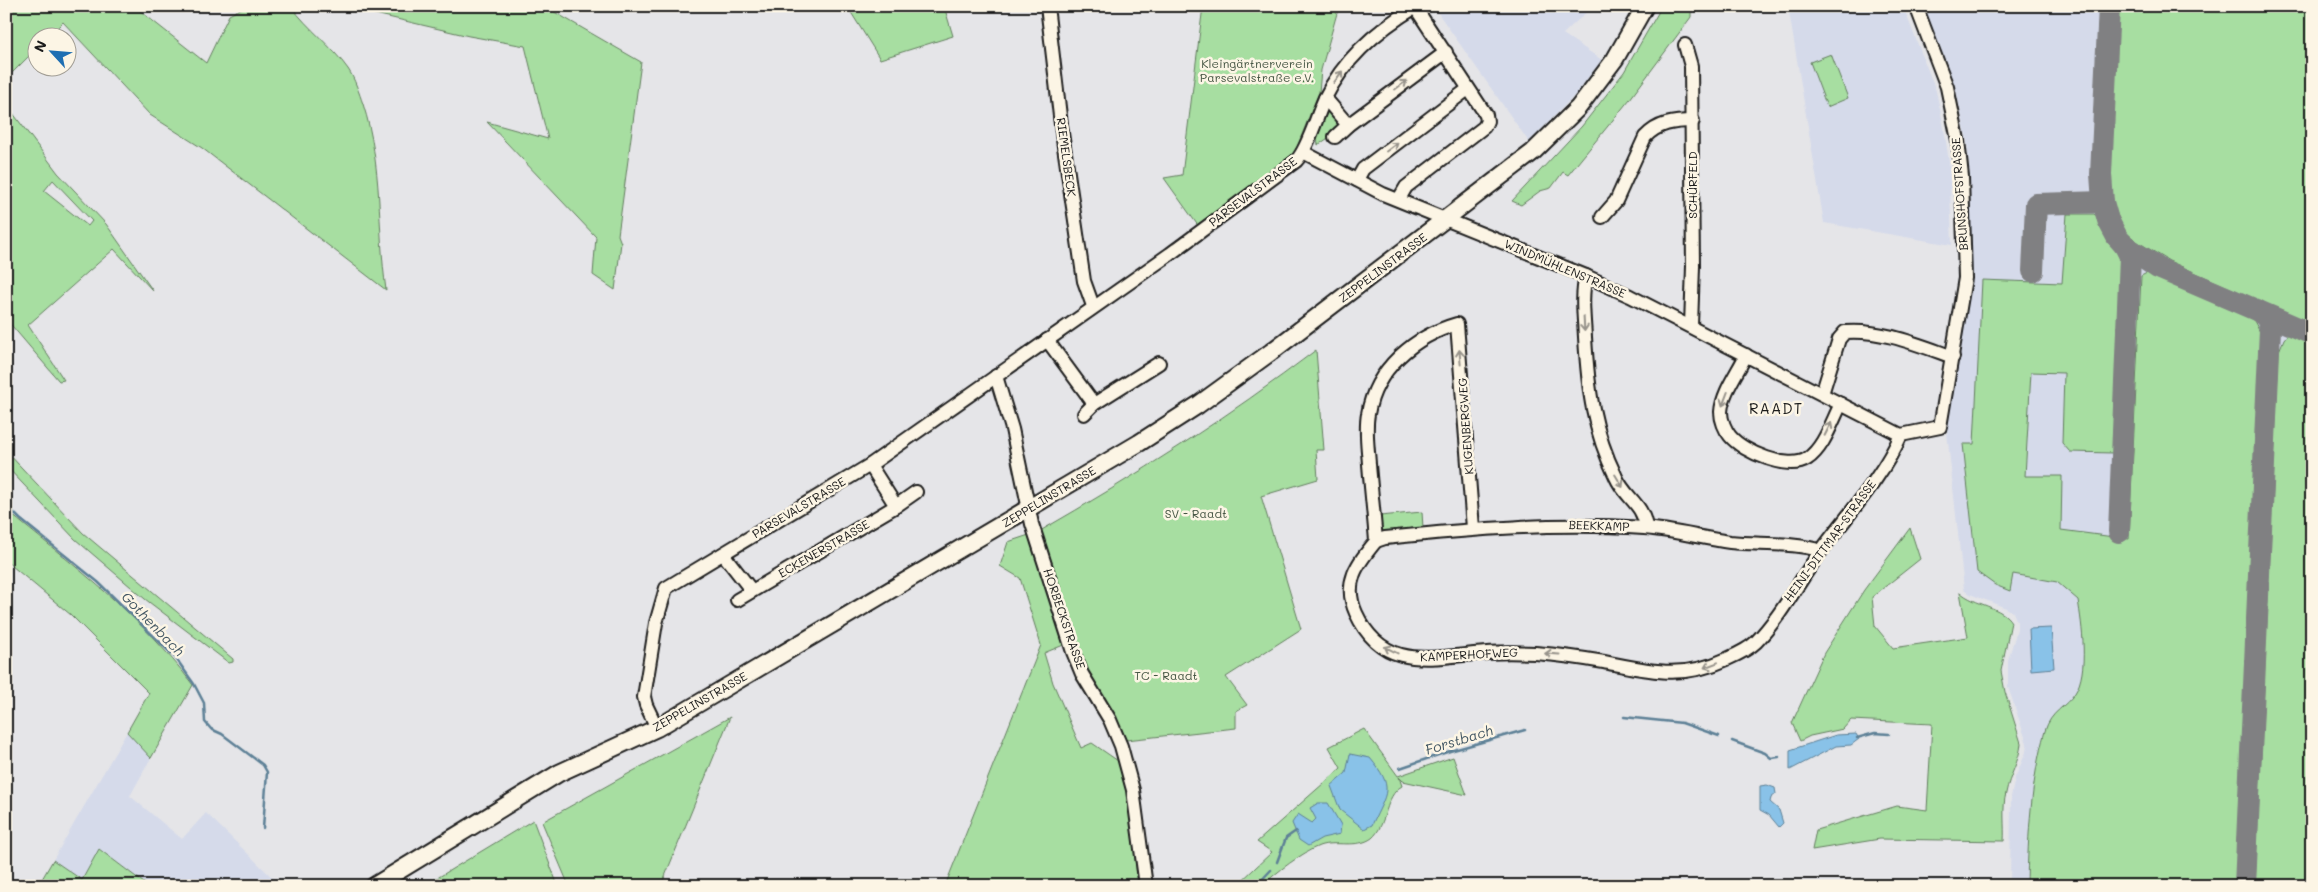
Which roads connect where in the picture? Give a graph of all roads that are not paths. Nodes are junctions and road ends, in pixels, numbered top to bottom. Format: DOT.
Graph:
graph roads {
  1 [pos="1047,6"];
  2 [pos="1646,6"];
  3 [pos="1916,6"];
  4 [pos="1416,7"];
  5 [pos="1685,45"];
  6 [pos="1446,52"];
  7 [pos="1468,89"];
  8 [pos="1325,98"];
  9 [pos="1692,121"];
  10 [pos="1348,125"];
  11 [pos="1335,137"];
  12 [pos="1303,152"];
  13 [pos="1357,180"];
  14 [pos="1399,199"];
  15 [pos="1602,217"];
  16 [pos="1446,220"];
  17 [pos="1586,276"];
  18 [pos="1093,306"];
  19 [pos="1691,326"];
  20 [pos="1047,340"];
  21 [pos="1746,355"];
  22 [pos="1953,357"];
  23 [pos="1159,363"];
  24 [pos="996,376"];
  25 [pos="1822,394"];
  26 [pos="1094,404"];
  27 [pos="1841,404"];
  28 [pos="1084,414"];
  29 [pos="1901,435"];
  30 [pos="870,465"];
  31 [pos="916,492"];
  32 [pos="896,506"];
  33 [pos="1028,510"];
  34 [pos="1473,528"];
  35 [pos="1646,528"];
  36 [pos="1376,541"];
  37 [pos="1821,551"];
  38 [pos="723,554"];
  39 [pos="752,591"];
  40 [pos="737,600"];
  41 [pos="1755,644"];
  42 [pos="657,728"];
  43 [pos="374,886"];
  44 [pos="1146,886"];
  1 -- 18 [label="street, RIEMELSBECK"];
  2 -- 16 [label="main road, ZEPPELINSTRASSE"];
  3 -- 22 [label="street, BRUNSHOFSTRASSE"];
  4 -- 6 [label="street"];
  8 -- 4 [label="street, PARSEVALSTRASSE, one-way"];
  5 -- 9 [label="street, SCHÜRFELD"];
  6 -- 7 [label="street"];
  10 -- 6 [label="street, one-way"];
  13 -- 7 [label="street, one-way"];
  7 -- 14 [label="street"];
  8 -- 10 [label="street"];
  8 -- 12 [label="street, PARSEVALSTRASSE"];
  9 -- 15 [label="street"];
  9 -- 19 [label="street, SCHÜRFELD"];
  10 -- 11 [label="street"];
  12 -- 13 [label="street, WINDMÜHLENSTRASSE"];
  12 -- 18 [label="street, PARSEVALSTRASSE"];
  13 -- 14 [label="street, WINDMÜHLENSTRASSE"];
  14 -- 16 [label="street, WINDMÜHLENSTRASSE"];
  16 -- 17 [label="street, WINDMÜHLENSTRASSE"];
  16 -- 33 [label="main road, ZEPPELINSTRASSE"];
  17 -- 19 [label="street, WINDMÜHLENSTRASSE"];
  17 -- 35 [label="street, one-way"];
  18 -- 20 [label="street, PARSEVALSTRASSE"];
  19 -- 21 [label="street, WINDMÜHLENSTRASSE"];
  20 -- 24 [label="street, PARSEVALSTRASSE"];
  20 -- 26 [label="street"];
  21 -- 25 [label="street, WINDMÜHLENSTRASSE"];
  21 -- 27 [label="street, one-way"];
  22 -- 25 [label="street"];
  22 -- 29 [label="street, BRUNSHOFSTRASSE"];
  23 -- 26 [label="street"];
  24 -- 30 [label="street, PARSEVALSTRASSE"];
  24 -- 33 [label="street, HORBECKSTRASSE"];
  25 -- 27 [label="street, WINDMÜHLENSTRASSE"];
  26 -- 28 [label="street"];
  27 -- 29 [label="street, WINDMÜHLENSTRASSE"];
  29 -- 37 [label="street, HEINI-DITTMAR-STRASSE"];
  30 -- 32 [label="street"];
  30 -- 38 [label="street, PARSEVALSTRASSE"];
  31 -- 32 [label="street, ECKENERSTRASSE"];
  32 -- 39 [label="street, ECKENERSTRASSE"];
  33 -- 42 [label="main road, ZEPPELINSTRASSE"];
  33 -- 44 [label="street, HORBECKSTRASSE"];
  34 -- 35 [label="street, BEEKKAMP"];
  34 -- 36 [label="street, BEEKKAMP"];
  34 -- 36 [label="street, KUGENBERGWEG, one-way"];
  35 -- 37 [label="street, BEEKKAMP"];
  41 -- 36 [label="street, KAMPERHOFWEG, one-way"];
  37 -- 41 [label="street, HEINI-DITTMAR-STRASSE"];
  38 -- 39 [label="street"];
  38 -- 42 [label="street, PARSEVALSTRASSE"];
  39 -- 40 [label="street, ECKENERSTRASSE"];
  42 -- 43 [label="main road, ZEPPELINSTRASSE"];
}
